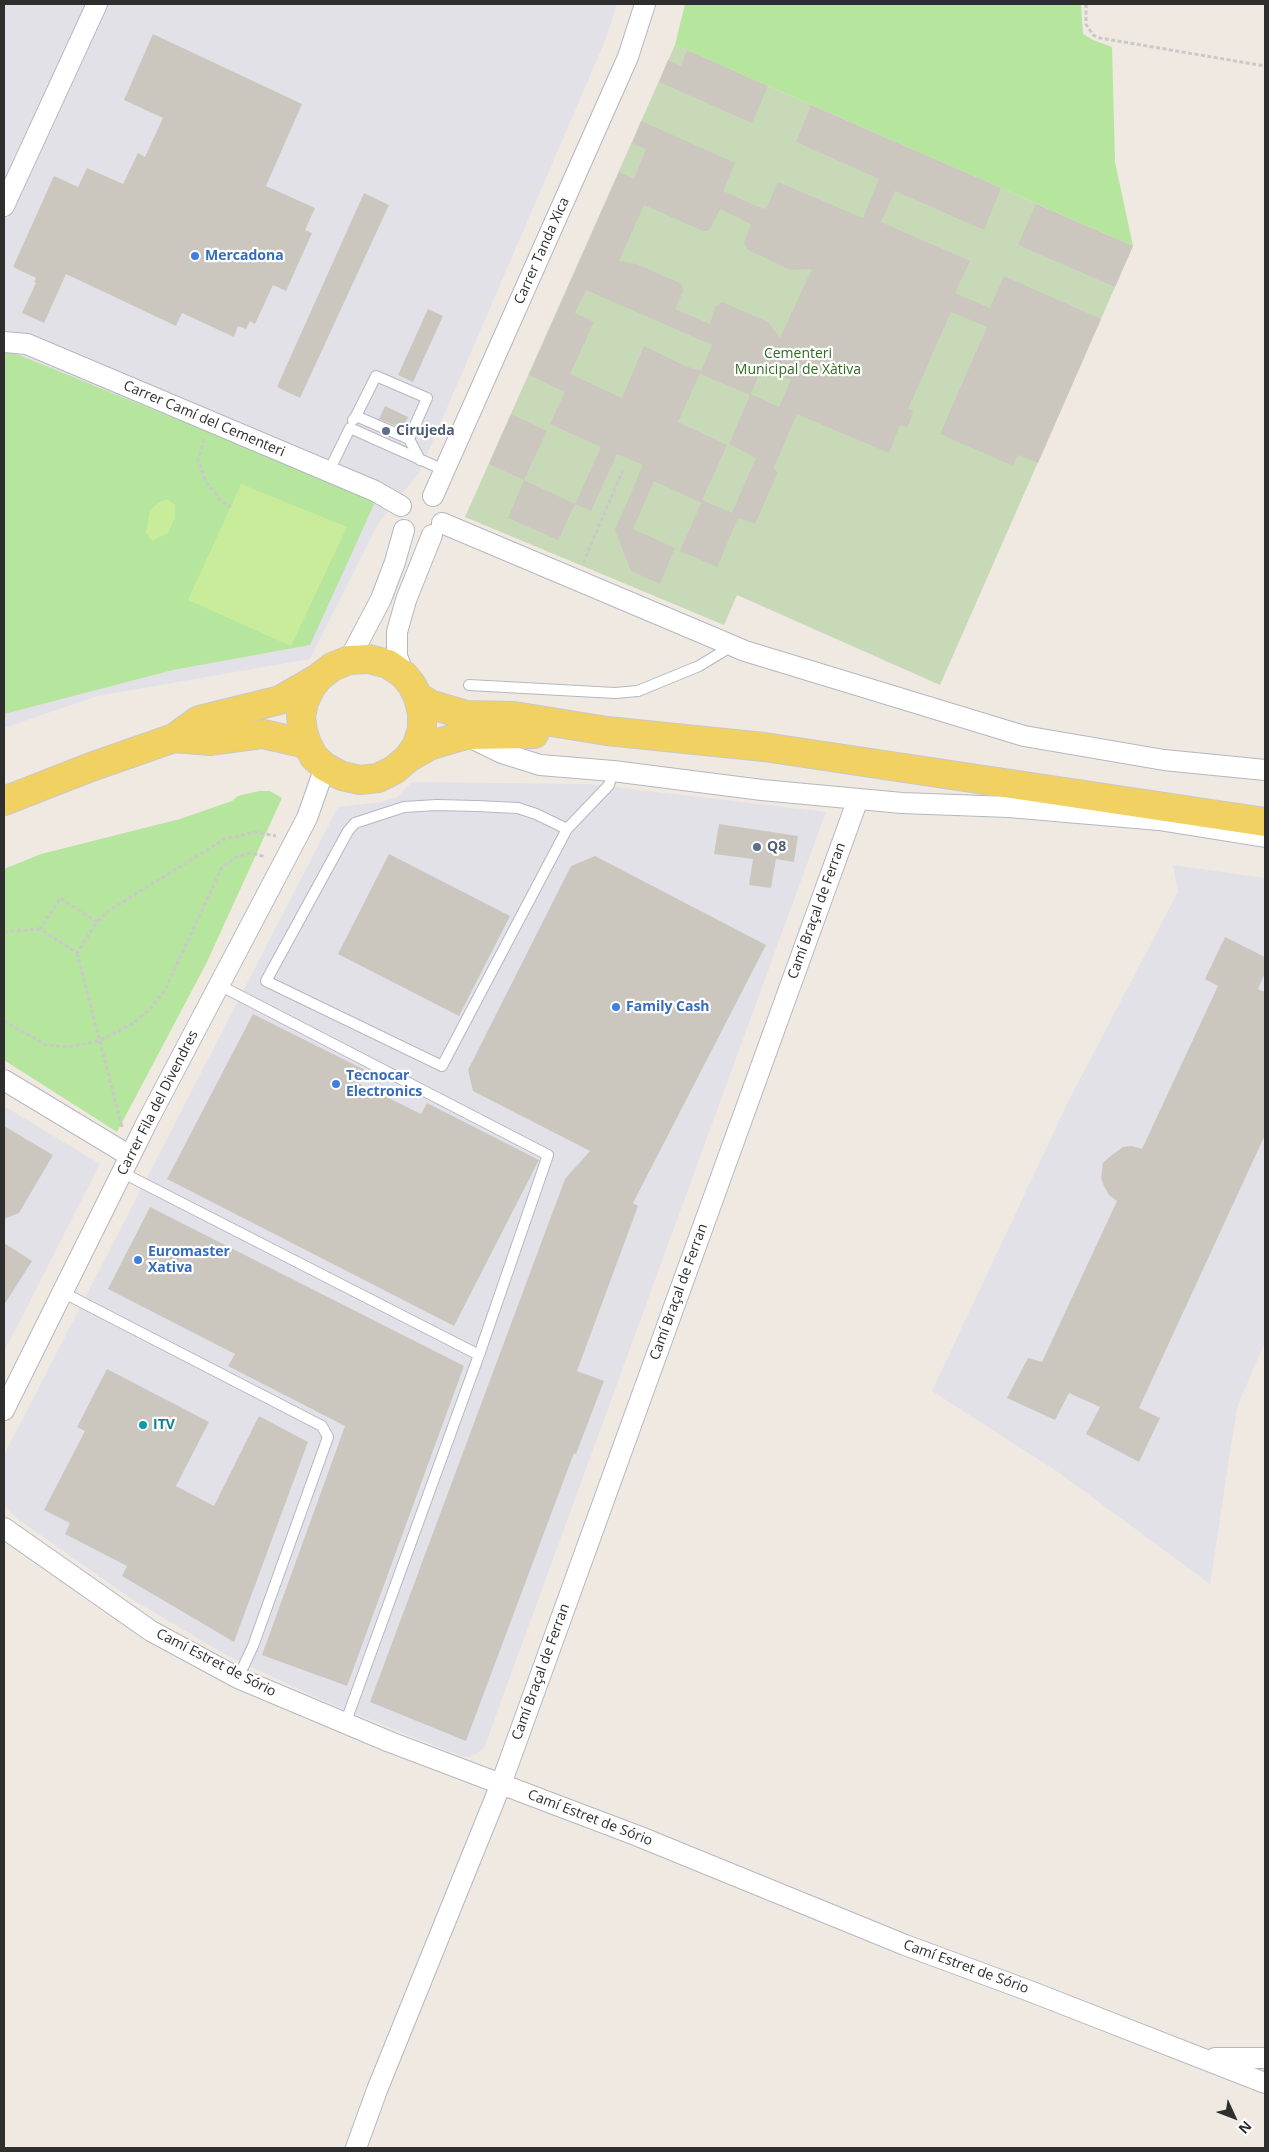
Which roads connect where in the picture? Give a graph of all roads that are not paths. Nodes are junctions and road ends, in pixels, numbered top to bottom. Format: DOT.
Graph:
graph roads {
  1 [pos="97,4"];
  2 [pos="645,4"];
  3 [pos="4,206"];
  4 [pos="4,342"];
  5 [pos="356,416"];
  6 [pos="350,428"];
  7 [pos="409,440"];
  8 [pos="420,460"];
  9 [pos="444,470"];
  10 [pos="328,471"];
  11 [pos="433,496"];
  12 [pos="401,506"];
  13 [pos="437,529"];
  14 [pos="404,530"];
  15 [pos="738,648"];
  16 [pos="349,660"];
  17 [pos="318,678"];
  18 [pos="469,685"];
  19 [pos="411,686"];
  20 [pos="608,731"];
  21 [pos="466,735"];
  22 [pos="174,738"];
  23 [pos="307,744"];
  24 [pos="408,758"];
  25 [pos="1265,770"];
  26 [pos="333,772"];
  27 [pos="613,772"];
  28 [pos="858,799"];
  29 [pos="4,801"];
  30 [pos="1265,822"];
  31 [pos="567,829"];
  32 [pos="1265,837"];
  33 [pos="219,985"];
  34 [pos="4,1080"];
  35 [pos="126,1165"];
  36 [pos="62,1292"];
  37 [pos="479,1355"];
  38 [pos="8,1394"];
  39 [pos="4,1410"];
  40 [pos="4,1528"];
  41 [pos="238,1678"];
  42 [pos="345,1724"];
  43 [pos="501,1784"];
  44 [pos="1201,2058"];
  45 [pos="1265,2058"];
  46 [pos="1265,2083"];
  47 [pos="356,2148"];
  1 -- 3 [label="street"];
  2 -- 9 [label="street, Carrer Tanda Xica"];
  4 -- 10 [label="street, Carrer Camí del Cementeri"];
  5 -- 6 [label="lane"];
  5 -- 7 [label="lane"];
  5 -- 7 [label="lane"];
  6 -- 8 [label="lane"];
  6 -- 10 [label="lane"];
  7 -- 8 [label="lane"];
  8 -- 9 [label="lane"];
  9 -- 11 [label="street, Carrer Tanda Xica"];
  10 -- 12 [label="street, Carrer Camí del Cementeri"];
  11 -- 12 [label="street"];
  11 -- 13 [label="street"];
  12 -- 14 [label="street"];
  13 -- 14 [label="street"];
  13 -- 15 [label="street"];
  13 -- 19 [label="street"];
  14 -- 16 [label="street"];
  15 -- 18 [label="lane"];
  15 -- 25 [label="street"];
  16 -- 17 [label="main road"];
  16 -- 19 [label="main road"];
  17 -- 22 [label="main road"];
  17 -- 23 [label="main road"];
  19 -- 20 [label="main road"];
  19 -- 24 [label="main road"];
  20 -- 21 [label="main road"];
  20 -- 30 [label="main road"];
  21 -- 24 [label="main road"];
  21 -- 27 [label="street"];
  22 -- 23 [label="main road"];
  22 -- 29 [label="main road"];
  23 -- 26 [label="main road"];
  24 -- 26 [label="main road"];
  26 -- 33 [label="street, Carrer Fila del Divendres"];
  27 -- 28 [label="street"];
  27 -- 31 [label="lane"];
  28 -- 32 [label="street"];
  28 -- 43 [label="street, Camí Braçal de Ferran"];
  31 -- 31 [label="lane"];
  33 -- 35 [label="street, Carrer Fila del Divendres"];
  33 -- 37 [label="lane"];
  34 -- 35 [label="street"];
  35 -- 36 [label="street, Carrer Fila del Divendres"];
  35 -- 37 [label="lane"];
  36 -- 38 [label="street, Carrer Fila del Divendres"];
  36 -- 41 [label="lane"];
  37 -- 42 [label="lane"];
  38 -- 39 [label="street, Carrer Fila del Divendres"];
  40 -- 41 [label="street, Camí Estret de Sório"];
  41 -- 42 [label="street, Camí Estret de Sório"];
  42 -- 43 [label="street, Camí Estret de Sório"];
  43 -- 44 [label="street, Camí Estret de Sório"];
  43 -- 47 [label="street, Camí Braçal de Ferran"];
  44 -- 45 [label="street, Camí Estret de Sório"];
  44 -- 46 [label="street, Camí Estret de Sório"];
}
